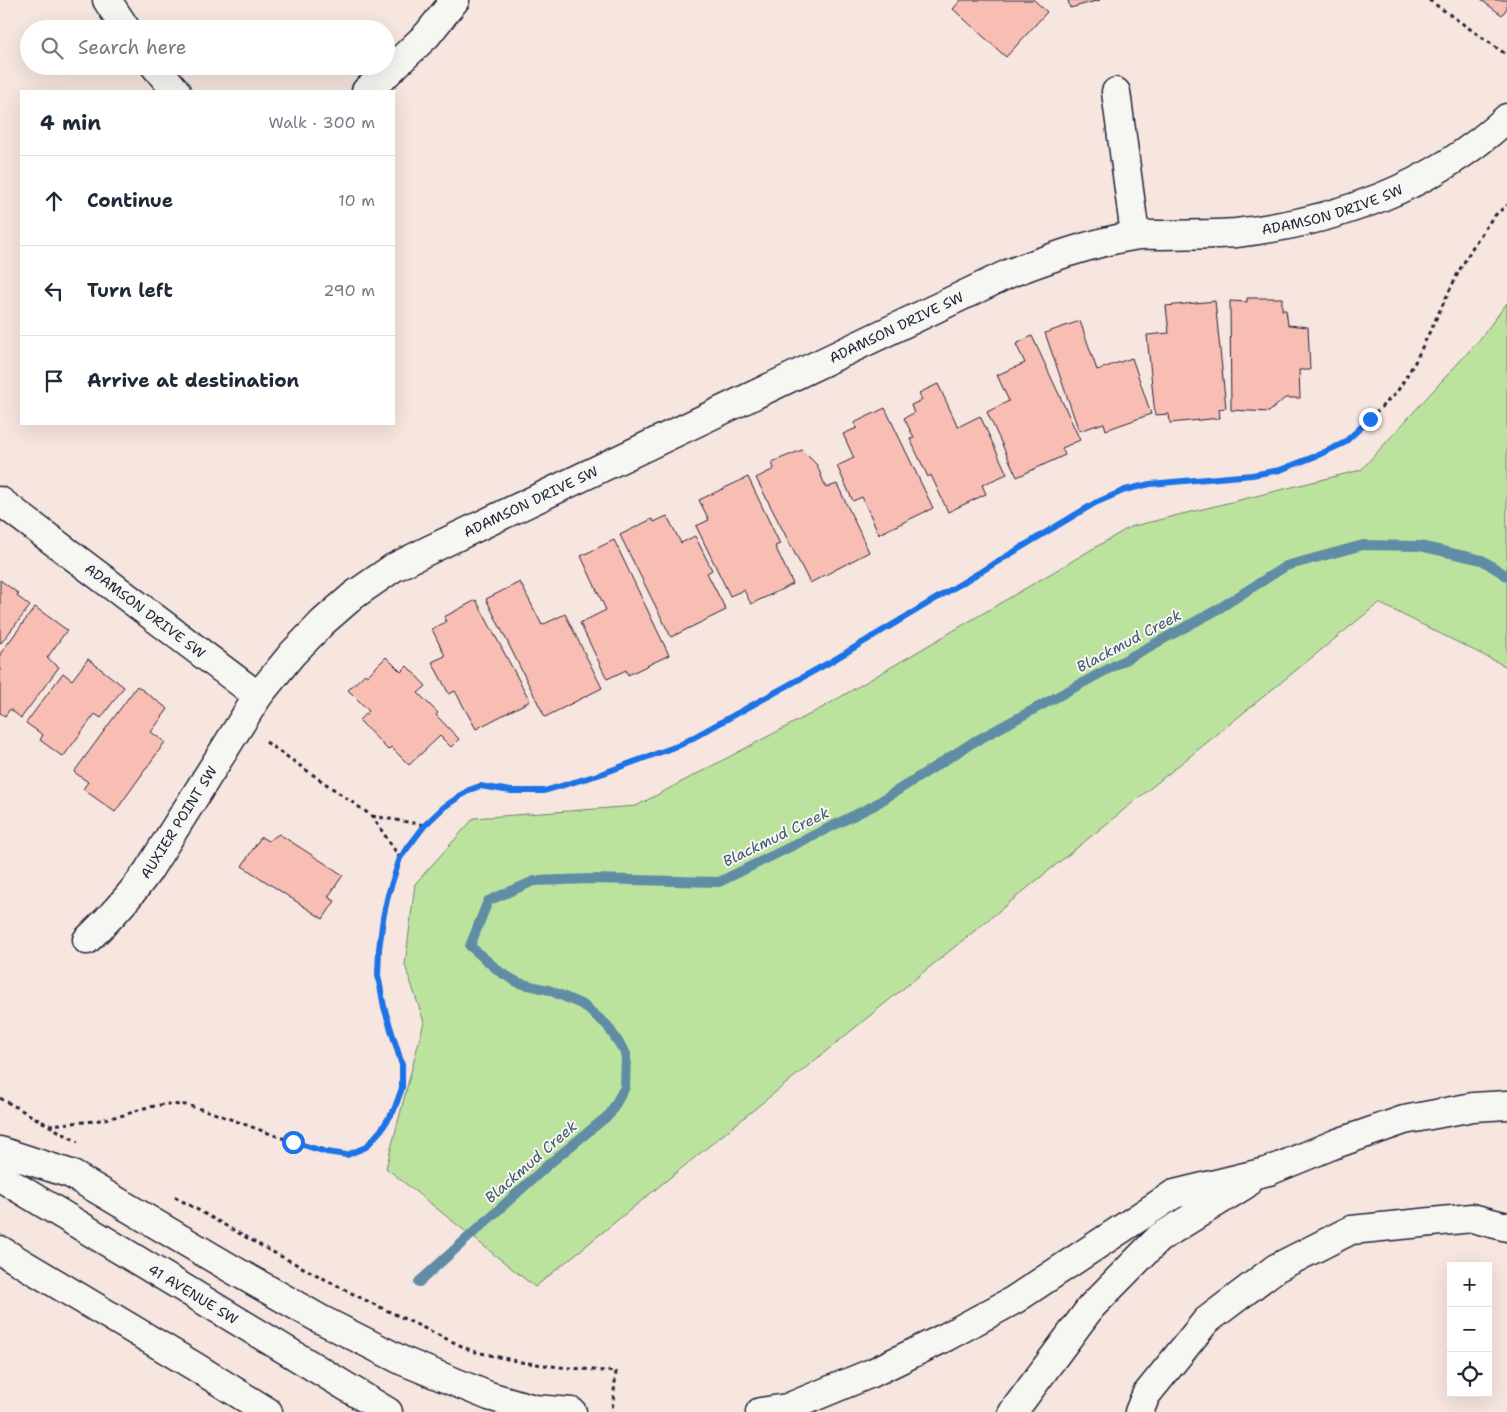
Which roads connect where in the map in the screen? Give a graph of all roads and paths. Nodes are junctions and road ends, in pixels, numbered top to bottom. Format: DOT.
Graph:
graph roads {
  1 [pos="107,0"];
  2 [pos="455,0"];
  3 [pos="1429,0"];
  4 [pos="120,20"];
  5 [pos="1507,55"];
  6 [pos="395,66"];
  7 [pos="163,75"];
  8 [pos="385,75"];
  9 [pos="175,90"];
  10 [pos="367,90"];
  11 [pos="1116,92"];
  12 [pos="1507,118"];
  13 [pos="1507,205"];
  14 [pos="1135,235"];
  15 [pos="0,501"];
  16 [pos="258,696"];
  17 [pos="259,738"];
  18 [pos="372,816"];
  19 [pos="425,825"];
  20 [pos="400,858"];
  21 [pos="87,940"];
  22 [pos="0,1098"];
  23 [pos="1507,1105"];
  24 [pos="0,1151"];
  25 [pos="1269,1170"];
  26 [pos="0,1177"];
  27 [pos="1507,1227"];
  28 [pos="267,1249"];
  29 [pos="0,1250"];
  30 [pos="268,1412"];
  31 [pos="388,1412"];
  32 [pos="572,1412"];
  33 [pos="612,1412"];
  34 [pos="760,1412"];
  35 [pos="1013,1412"];
  36 [pos="1139,1412"];
  1 -- 4 [label="main road"];
  2 -- 6 [label="main road"];
  3 -- 5 [label="path"];
  7 -- 9 [label="main road"];
  8 -- 10 [label="main road"];
  11 -- 14 [label="main road"];
  12 -- 14 [label="main road, ADAMSON DRIVE SW"];
  13 -- 19 [label="path"];
  14 -- 16 [label="main road, ADAMSON DRIVE SW"];
  15 -- 16 [label="main road, ADAMSON DRIVE SW"];
  16 -- 21 [label="main road, AUXIER POINT SW"];
  17 -- 18 [label="path"];
  18 -- 19 [label="path"];
  18 -- 20 [label="path"];
  19 -- 20 [label="path"];
  20 -- 22 [label="path"];
  23 -- 25 [label="main road"];
  24 -- 32 [label="main road"];
  25 -- 34 [label="main road"];
  25 -- 35 [label="main road"];
  26 -- 31 [label="main road, 41 AVENUE SW"];
  27 -- 36 [label="main road"];
  28 -- 33 [label="path"];
  29 -- 30 [label="main road"];
}
